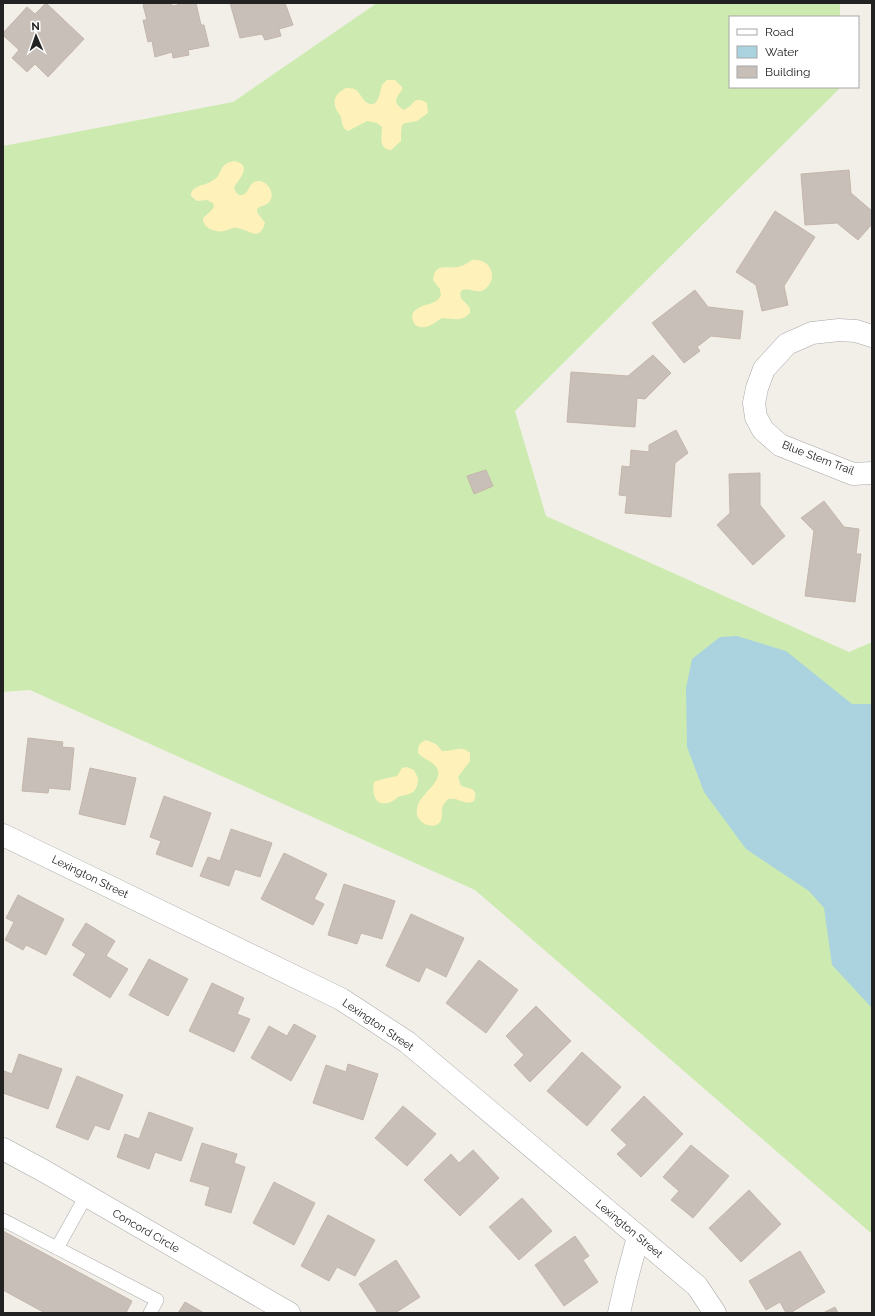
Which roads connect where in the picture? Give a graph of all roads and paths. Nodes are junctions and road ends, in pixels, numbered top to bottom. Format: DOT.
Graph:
graph roads {
  1 [pos="872,336"];
  2 [pos="872,473"];
  3 [pos="3,835"];
  4 [pos="3,1149"];
  5 [pos="86,1196"];
  6 [pos="3,1220"];
  7 [pos="638,1237"];
  8 [pos="57,1248"];
  9 [pos="150,1313"];
  10 [pos="289,1313"];
  11 [pos="619,1313"];
  12 [pos="715,1313"];
  1 -- 2 [label="street, Blue Stem Trail"];
  3 -- 7 [label="street, Lexington Street"];
  4 -- 5 [label="street, Concord Circle"];
  5 -- 8 [label="lane"];
  5 -- 10 [label="street, Concord Circle"];
  6 -- 8 [label="lane"];
  7 -- 11 [label="street"];
  7 -- 12 [label="street, Lexington Street"];
  8 -- 9 [label="lane"];
}
